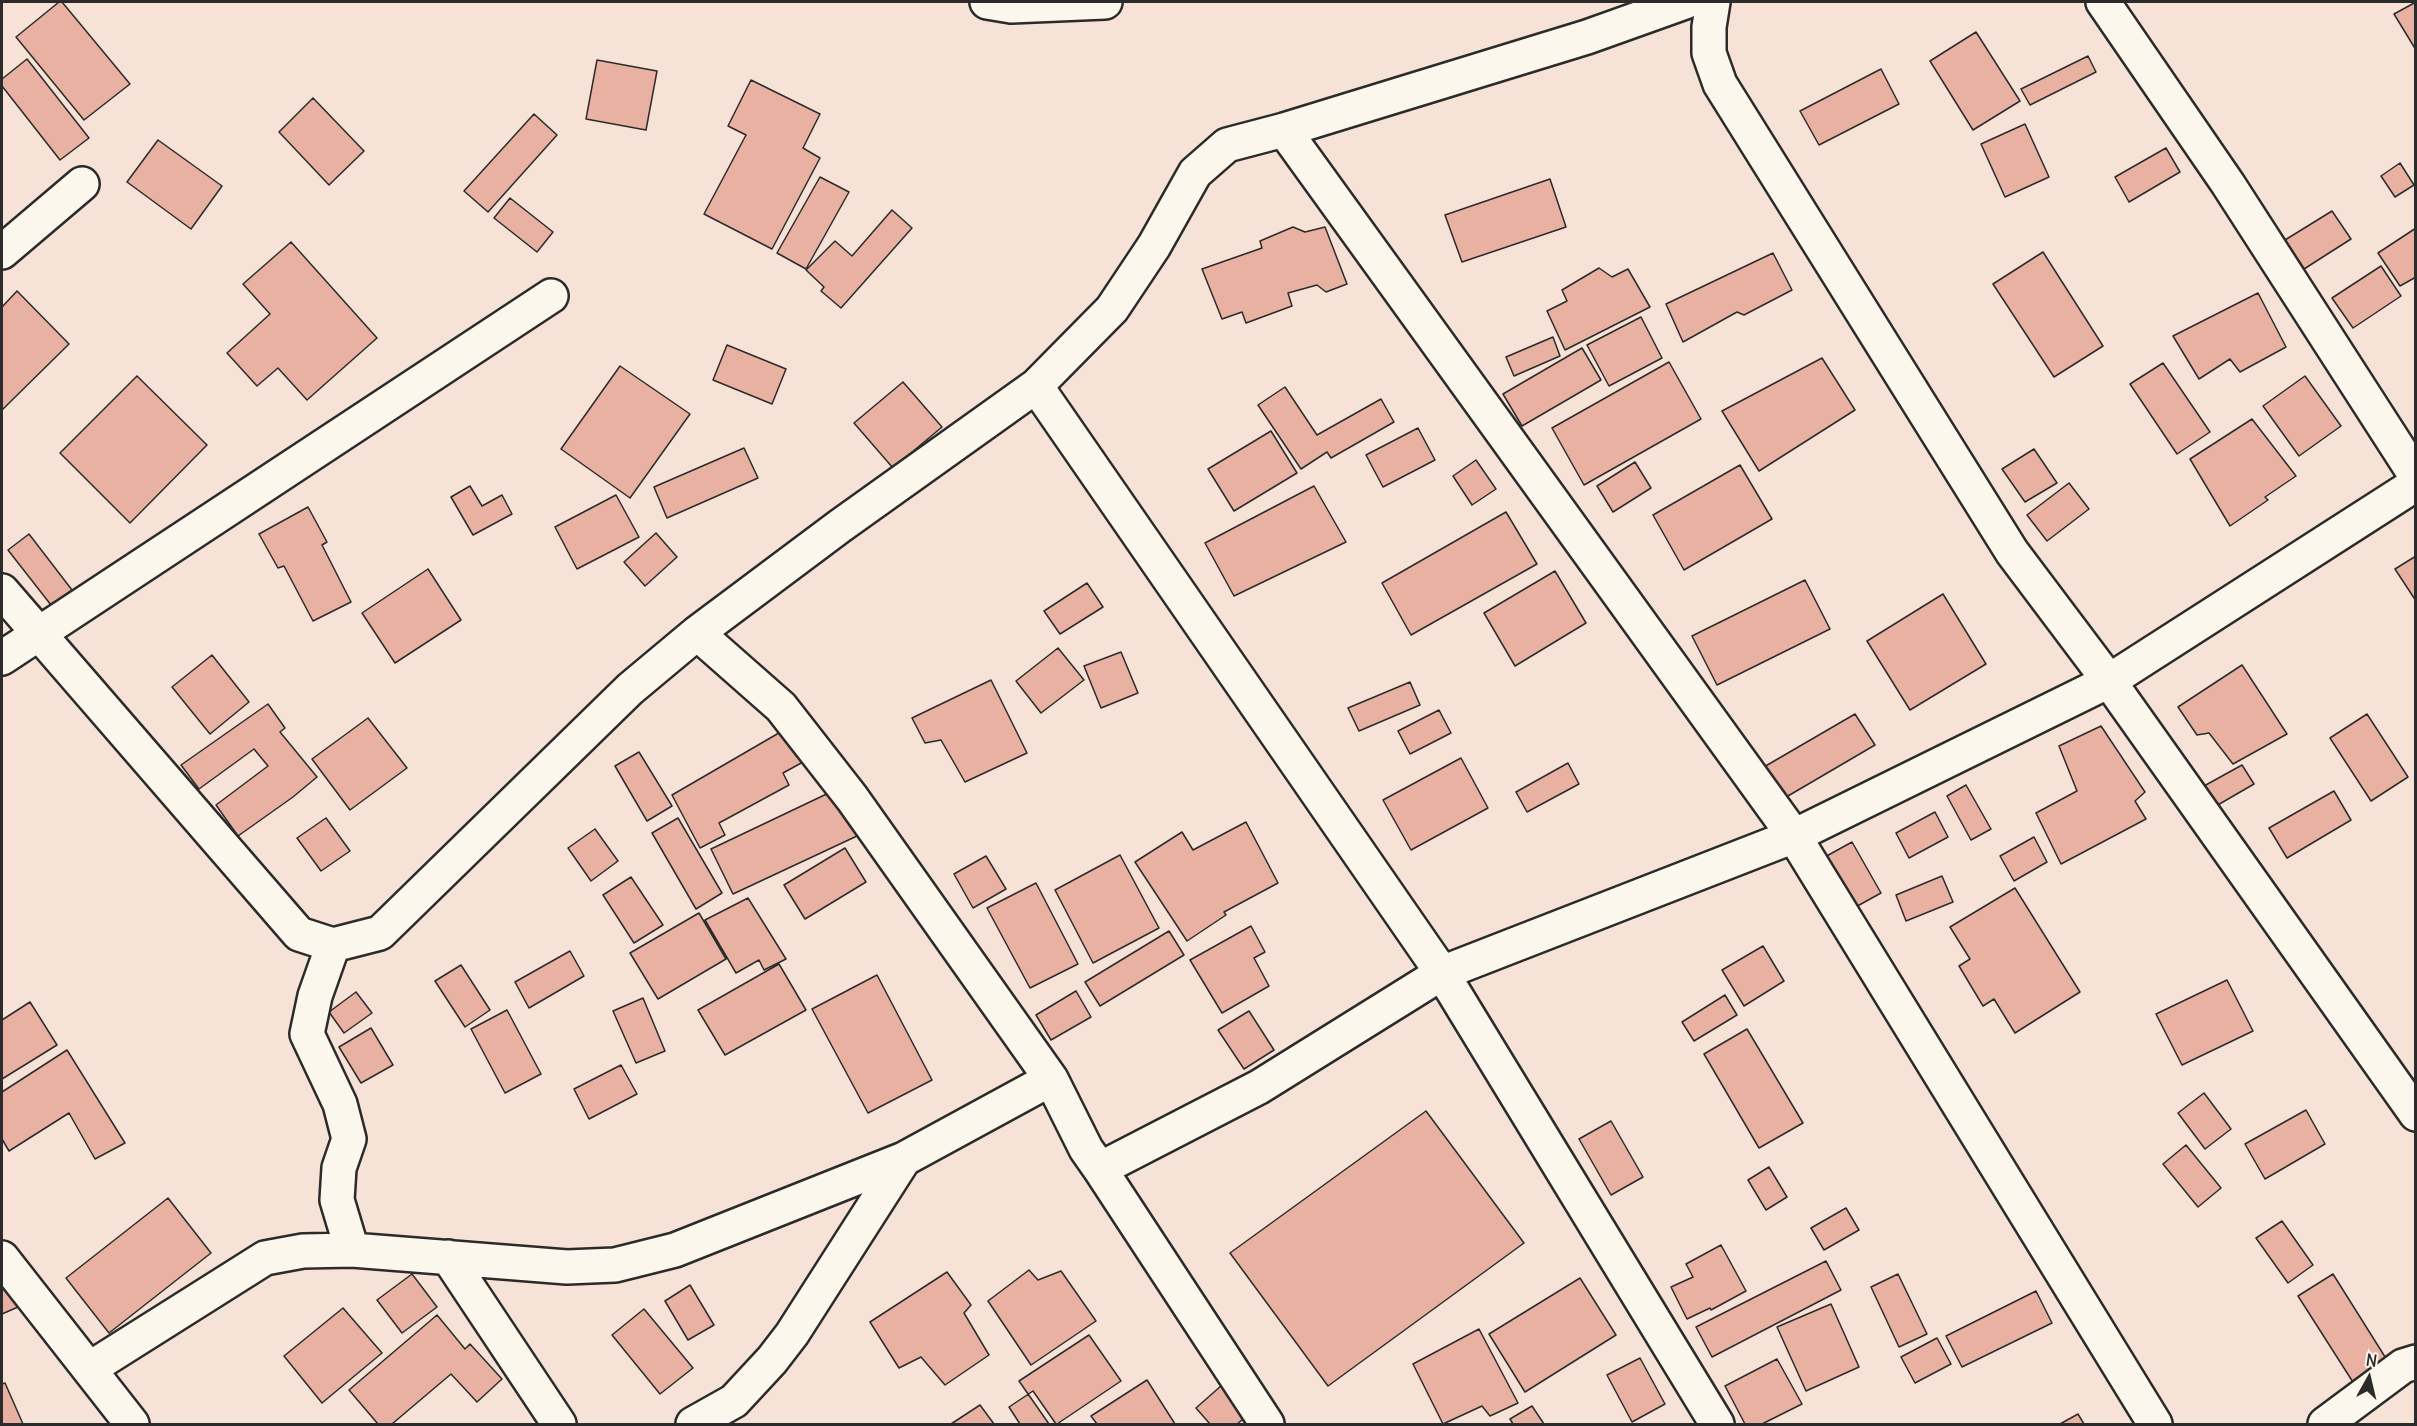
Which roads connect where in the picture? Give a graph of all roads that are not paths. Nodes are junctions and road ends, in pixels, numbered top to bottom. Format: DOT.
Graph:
graph roads {
  1 [pos="987,2"];
  2 [pos="1104,2"];
  3 [pos="1685,2"];
  4 [pos="1713,2"];
  5 [pos="2103,2"];
  6 [pos="1284,130"];
  7 [pos="82,184"];
  8 [pos="2,252"];
  9 [pos="551,296"];
  10 [pos="1035,386"];
  11 [pos="2415,476"];
  12 [pos="2415,484"];
  13 [pos="2,591"];
  14 [pos="697,633"];
  15 [pos="39,635"];
  16 [pos="2,658"];
  17 [pos="2109,681"];
  18 [pos="1794,836"];
  19 [pos="333,945"];
  20 [pos="1442,973"];
  21 [pos="1051,1079"];
  22 [pos="2415,1114"];
  23 [pos="904,1159"];
  24 [pos="1100,1169"];
  25 [pos="352,1250"];
  26 [pos="448,1257"];
  27 [pos="2,1258"];
  28 [pos="2415,1362"];
  29 [pos="89,1369"];
  30 [pos="132,1425"];
  31 [pos="559,1425"];
  32 [pos="693,1425"];
  33 [pos="1267,1425"];
  34 [pos="1717,1425"];
  35 [pos="2155,1425"];
  36 [pos="2325,1425"];
  1 -- 2 [label="street"];
  3 -- 6 [label="street"];
  4 -- 17 [label="street"];
  5 -- 11 [label="street"];
  6 -- 10 [label="street"];
  6 -- 18 [label="street"];
  7 -- 8 [label="street"];
  9 -- 15 [label="street"];
  10 -- 14 [label="street"];
  10 -- 20 [label="street"];
  12 -- 17 [label="street"];
  13 -- 15 [label="street"];
  14 -- 19 [label="street"];
  14 -- 21 [label="street"];
  15 -- 16 [label="street"];
  15 -- 19 [label="street"];
  17 -- 18 [label="street"];
  17 -- 22 [label="street"];
  18 -- 20 [label="street"];
  18 -- 35 [label="street"];
  19 -- 25 [label="street"];
  20 -- 24 [label="street"];
  20 -- 34 [label="street"];
  21 -- 23 [label="street"];
  21 -- 24 [label="street"];
  23 -- 26 [label="street"];
  23 -- 32 [label="street"];
  24 -- 33 [label="street"];
  25 -- 26 [label="street"];
  25 -- 29 [label="street"];
  26 -- 31 [label="street"];
  27 -- 29 [label="street"];
  28 -- 36 [label="street"];
  29 -- 30 [label="street"];
}
